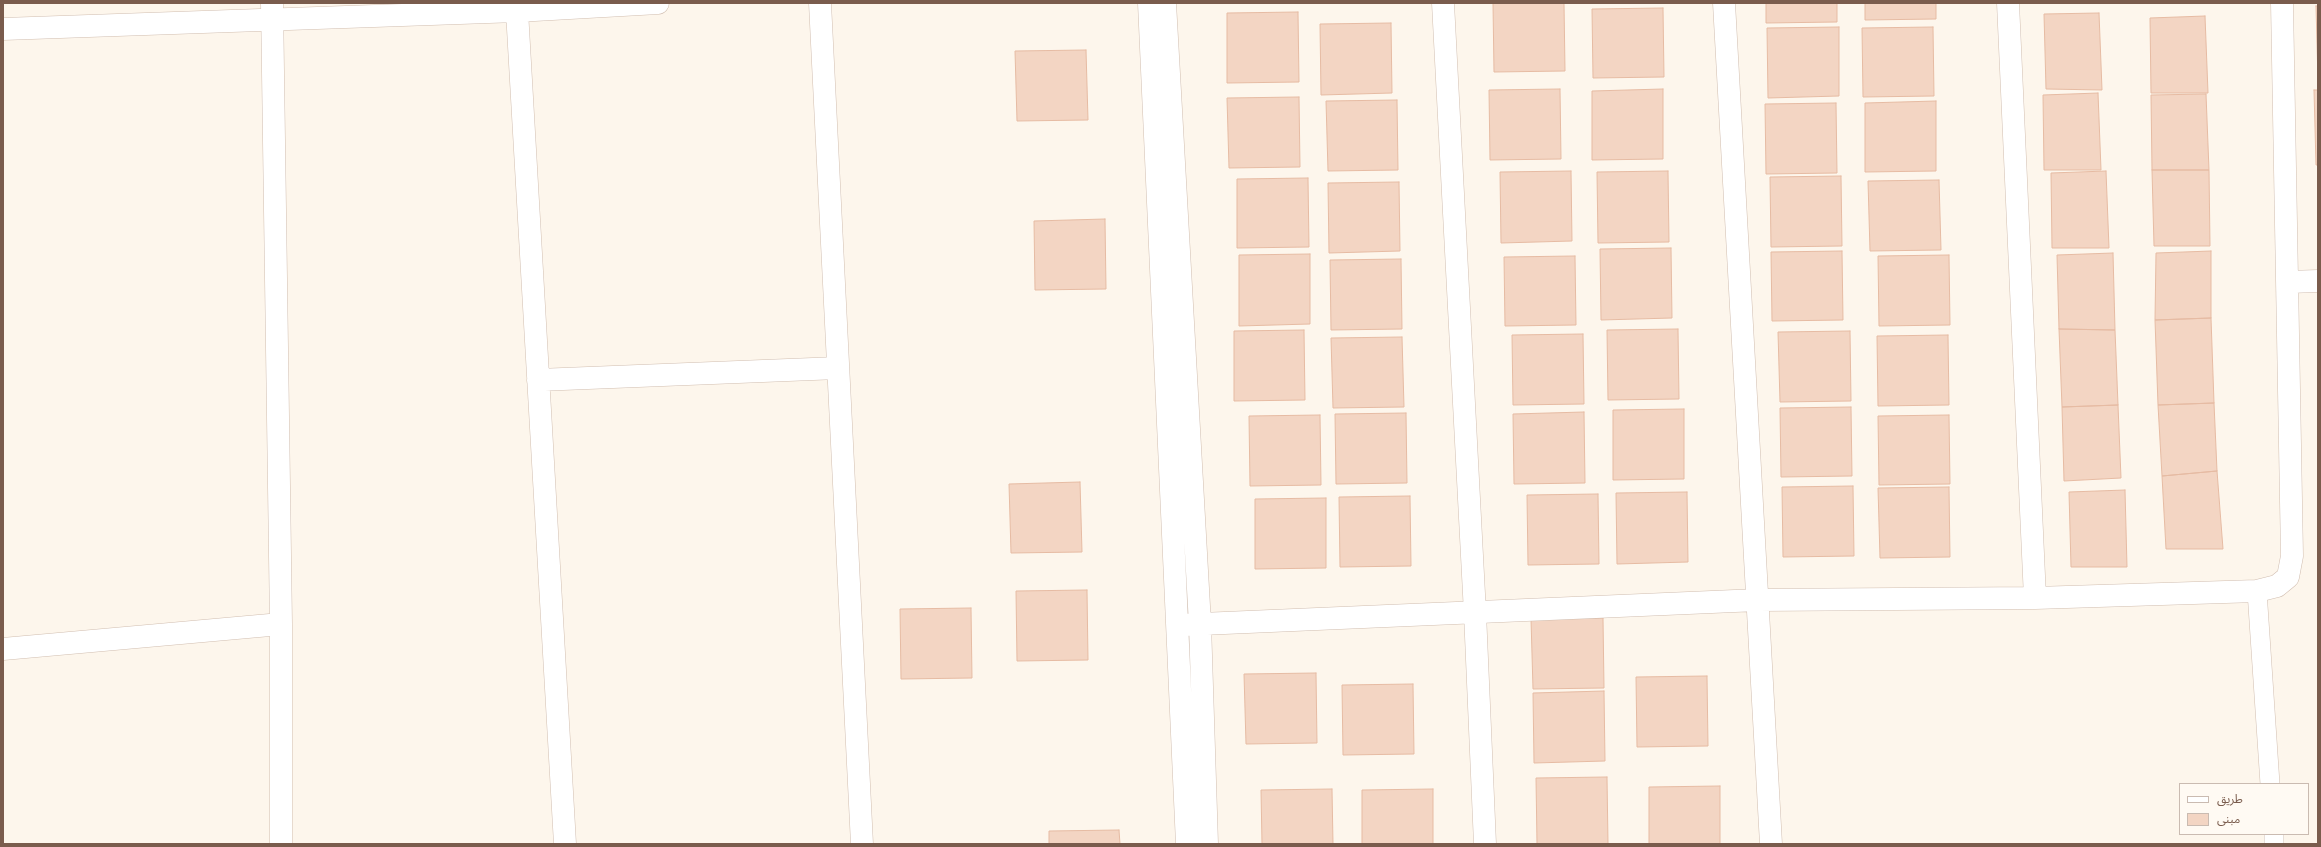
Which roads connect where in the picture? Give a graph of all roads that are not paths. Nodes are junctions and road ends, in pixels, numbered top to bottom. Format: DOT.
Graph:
graph roads {
  1 [pos="658,3"];
  2 [pos="820,3"];
  3 [pos="1149,3"];
  4 [pos="1165,3"];
  5 [pos="1443,3"];
  6 [pos="1724,3"];
  7 [pos="2008,3"];
  8 [pos="2282,3"];
  9 [pos="273,12"];
  10 [pos="517,12"];
  11 [pos="3,29"];
  12 [pos="2318,281"];
  13 [pos="2288,282"];
  14 [pos="838,368"];
  15 [pos="538,380"];
  16 [pos="2257,591"];
  17 [pos="2035,598"];
  18 [pos="1758,600"];
  19 [pos="1475,613"];
  20 [pos="281,624"];
  21 [pos="1200,624"];
  22 [pos="1178,625"];
  23 [pos="3,649"];
  24 [pos="2270,783"];
  25 [pos="281,844"];
  26 [pos="565,844"];
  27 [pos="862,844"];
  28 [pos="1187,844"];
  29 [pos="1207,844"];
  30 [pos="1485,844"];
  31 [pos="1771,844"];
  1 -- 10 [label="street"];
  2 -- 14 [label="street"];
  3 -- 22 [label="street"];
  4 -- 21 [label="street"];
  5 -- 19 [label="street"];
  6 -- 18 [label="street"];
  7 -- 17 [label="street"];
  8 -- 13 [label="street"];
  9 -- 10 [label="street"];
  9 -- 11 [label="street"];
  9 -- 20 [label="street"];
  10 -- 15 [label="street"];
  12 -- 13 [label="street"];
  13 -- 16 [label="street"];
  14 -- 15 [label="street"];
  14 -- 27 [label="street"];
  15 -- 26 [label="street"];
  16 -- 17 [label="street"];
  16 -- 24 [label="lane"];
  17 -- 18 [label="street"];
  18 -- 19 [label="street"];
  18 -- 31 [label="street"];
  19 -- 21 [label="street"];
  19 -- 30 [label="street"];
  20 -- 23 [label="street"];
  20 -- 25 [label="street"];
  21 -- 22 [label="street"];
  21 -- 29 [label="street"];
  22 -- 28 [label="street"];
}
